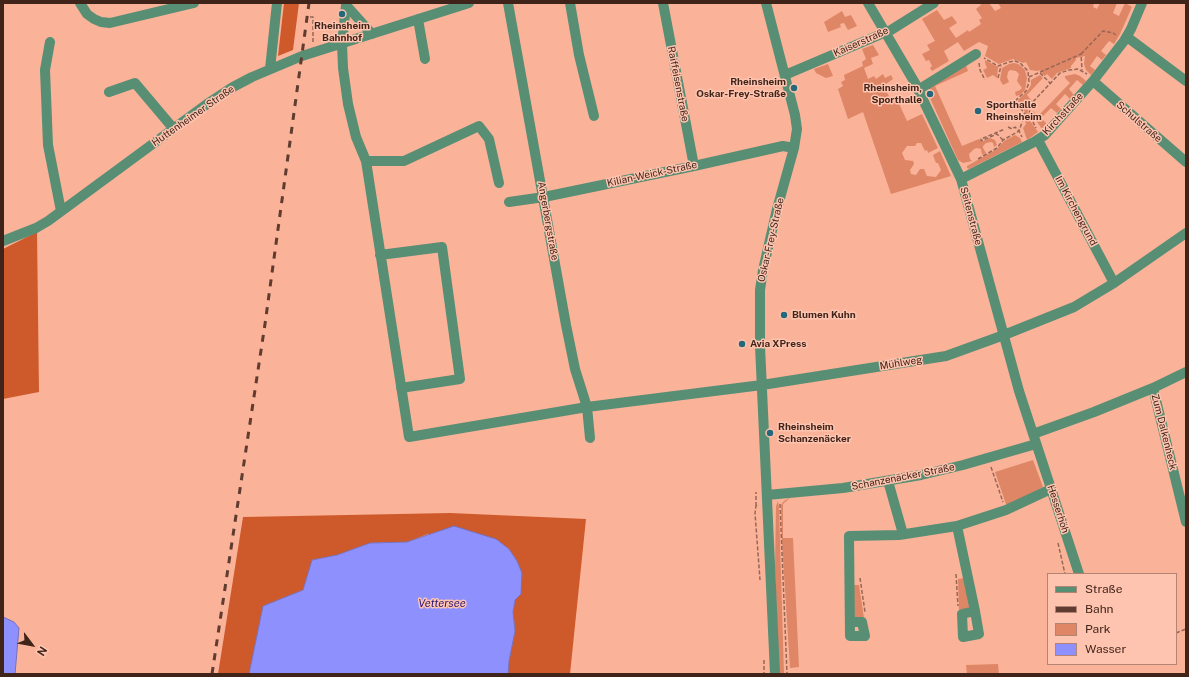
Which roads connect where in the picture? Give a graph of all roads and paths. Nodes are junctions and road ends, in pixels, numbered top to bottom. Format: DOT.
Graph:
graph roads {
  1 [pos="80,3"];
  2 [pos="194,3"];
  3 [pos="277,3"];
  4 [pos="469,3"];
  5 [pos="508,3"];
  6 [pos="570,3"];
  7 [pos="663,3"];
  8 [pos="766,3"];
  9 [pos="868,3"];
  10 [pos="934,3"];
  11 [pos="1142,3"];
  12 [pos="347,4"];
  13 [pos="310,17"];
  14 [pos="418,19"];
  15 [pos="886,32"];
  16 [pos="1113,33"];
  17 [pos="372,34"];
  18 [pos="1126,37"];
  19 [pos="50,42"];
  20 [pos="313,44"];
  21 [pos="342,44"];
  22 [pos="1081,54"];
  23 [pos="978,56"];
  24 [pos="425,59"];
  25 [pos="1001,66"];
  26 [pos="270,69"];
  27 [pos="1082,70"];
  28 [pos="1040,72"];
  29 [pos="786,75"];
  30 [pos="1029,77"];
  31 [pos="998,78"];
  32 [pos="1092,79"];
  33 [pos="985,80"];
  34 [pos="1186,81"];
  35 [pos="1050,83"];
  36 [pos="918,90"];
  37 [pos="109,92"];
  38 [pos="1029,106"];
  39 [pos="1022,109"];
  40 [pos="594,116"];
  41 [pos="1008,127"];
  42 [pos="173,128"];
  43 [pos="1004,129"];
  44 [pos="1037,129"];
  45 [pos="1019,131"];
  46 [pos="1003,140"];
  47 [pos="1038,140"];
  48 [pos="794,148"];
  49 [pos="366,162"];
  50 [pos="972,162"];
  51 [pos="1186,162"];
  52 [pos="694,166"];
  53 [pos="961,179"];
  54 [pos="499,184"];
  55 [pos="544,197"];
  56 [pos="509,202"];
  57 [pos="61,211"];
  58 [pos="1186,233"];
  59 [pos="3,241"];
  60 [pos="380,255"];
  61 [pos="1114,283"];
  62 [pos="1004,335"];
  63 [pos="1186,372"];
  64 [pos="762,385"];
  65 [pos="401,388"];
  66 [pos="1153,388"];
  67 [pos="587,408"];
  68 [pos="590,438"];
  69 [pos="1035,439"];
  70 [pos="988,458"];
  71 [pos="888,481"];
  72 [pos="1051,489"];
  73 [pos="780,493"];
  74 [pos="767,495"];
  75 [pos="1006,510"];
  76 [pos="1186,522"];
  77 [pos="957,526"];
  78 [pos="903,534"];
  79 [pos="859,573"];
  80 [pos="1079,573"];
  81 [pos="956,574"];
  82 [pos="974,611"];
  83 [pos="962,614"];
  84 [pos="866,618"];
  85 [pos="850,622"];
  86 [pos="775,674"];
  87 [pos="787,674"];
  1 -- 2 [label="street"];
  3 -- 26 [label="street"];
  4 -- 14 [label="street, Huttenheimer Straße"];
  5 -- 55 [label="street, Angerbergstraße"];
  6 -- 40 [label="street"];
  7 -- 52 [label="street, Raiffeisenstraße"];
  8 -- 29 [label="street, Oskar-Frey-Straße"];
  9 -- 15 [label="street, Seitenstraße"];
  10 -- 15 [label="street, Kaiserstraße"];
  11 -- 18 [label="street, Kirchstraße"];
  12 -- 17 [label="street"];
  12 -- 21 [label="street"];
  13 -- 20 [label="path"];
  14 -- 17 [label="street, Huttenheimer Straße"];
  14 -- 24 [label="street"];
  15 -- 29 [label="street, Kaiserstraße"];
  15 -- 36 [label="street, Seitenstraße"];
  16 -- 22 [label="path"];
  17 -- 21 [label="street, Huttenheimer Straße"];
  18 -- 32 [label="street, Kirchstraße"];
  18 -- 34 [label="street"];
  19 -- 57 [label="street"];
  21 -- 26 [label="street, Huttenheimer Straße"];
  21 -- 49 [label="street"];
  22 -- 27 [label="path"];
  22 -- 28 [label="path"];
  23 -- 25 [label="path"];
  23 -- 33 [label="path"];
  23 -- 36 [label="street"];
  25 -- 30 [label="path"];
  25 -- 31 [label="path"];
  26 -- 42 [label="street, Huttenheimer Straße"];
  27 -- 32 [label="path"];
  27 -- 35 [label="path"];
  28 -- 30 [label="path"];
  28 -- 35 [label="path"];
  29 -- 48 [label="street, Oskar-Frey-Straße"];
  30 -- 39 [label="path"];
  32 -- 47 [label="street, Kirchstraße"];
  32 -- 51 [label="street, Schulstraße"];
  35 -- 38 [label="path"];
  36 -- 53 [label="street, Seitenstraße"];
  37 -- 42 [label="street"];
  38 -- 39 [label="path"];
  38 -- 44 [label="path"];
  39 -- 45 [label="path"];
  41 -- 45 [label="path"];
  42 -- 57 [label="street, Huttenheimer Straße"];
  43 -- 46 [label="path"];
  45 -- 46 [label="path"];
  46 -- 50 [label="path"];
  47 -- 53 [label="street, Kirchstraße"];
  47 -- 61 [label="street, Im Kirchengrund"];
  48 -- 52 [label="street, Kilian-Weick-Straße"];
  48 -- 64 [label="street, Oskar-Frey-Straße"];
  49 -- 54 [label="street"];
  49 -- 60 [label="street"];
  52 -- 55 [label="street, Kilian-Weick-Straße"];
  53 -- 62 [label="street, Seitenstraße"];
  55 -- 56 [label="street, Kilian-Weick-Straße"];
  55 -- 67 [label="street, Angerbergstraße"];
  57 -- 59 [label="street, Huttenheimer Straße"];
  58 -- 61 [label="street, Mühlweg"];
  60 -- 65 [label="street"];
  60 -- 65 [label="street"];
  61 -- 62 [label="street, Mühlweg"];
  62 -- 64 [label="street, Mühlweg"];
  62 -- 69 [label="street, Seitenstraße"];
  63 -- 66 [label="street, Schanzenäcker Straße"];
  64 -- 67 [label="street, Mühlweg"];
  64 -- 74 [label="street, Oskar-Frey-Straße"];
  65 -- 67 [label="street, Mühlweg"];
  66 -- 69 [label="street, Schanzenäcker Straße"];
  66 -- 76 [label="street, Zum Dalkenheck"];
  67 -- 68 [label="street, Angerbergstraße"];
  69 -- 70 [label="street, Schanzenäcker Straße"];
  69 -- 72 [label="street, Hesserhöh"];
  70 -- 71 [label="street, Schanzenäcker Straße"];
  70 -- 75 [label="path"];
  71 -- 73 [label="street, Schanzenäcker Straße"];
  71 -- 78 [label="street"];
  72 -- 75 [label="street"];
  72 -- 80 [label="street, Hesserhöh"];
  73 -- 74 [label="street, Schanzenäcker Straße"];
  73 -- 87 [label="path"];
  74 -- 86 [label="street, Oskar-Frey-Straße"];
  75 -- 77 [label="street"];
  77 -- 78 [label="street"];
  77 -- 82 [label="street"];
  78 -- 85 [label="street"];
  79 -- 84 [label="path"];
  81 -- 83 [label="path"];
  82 -- 83 [label="street"];
  82 -- 83 [label="street"];
}
